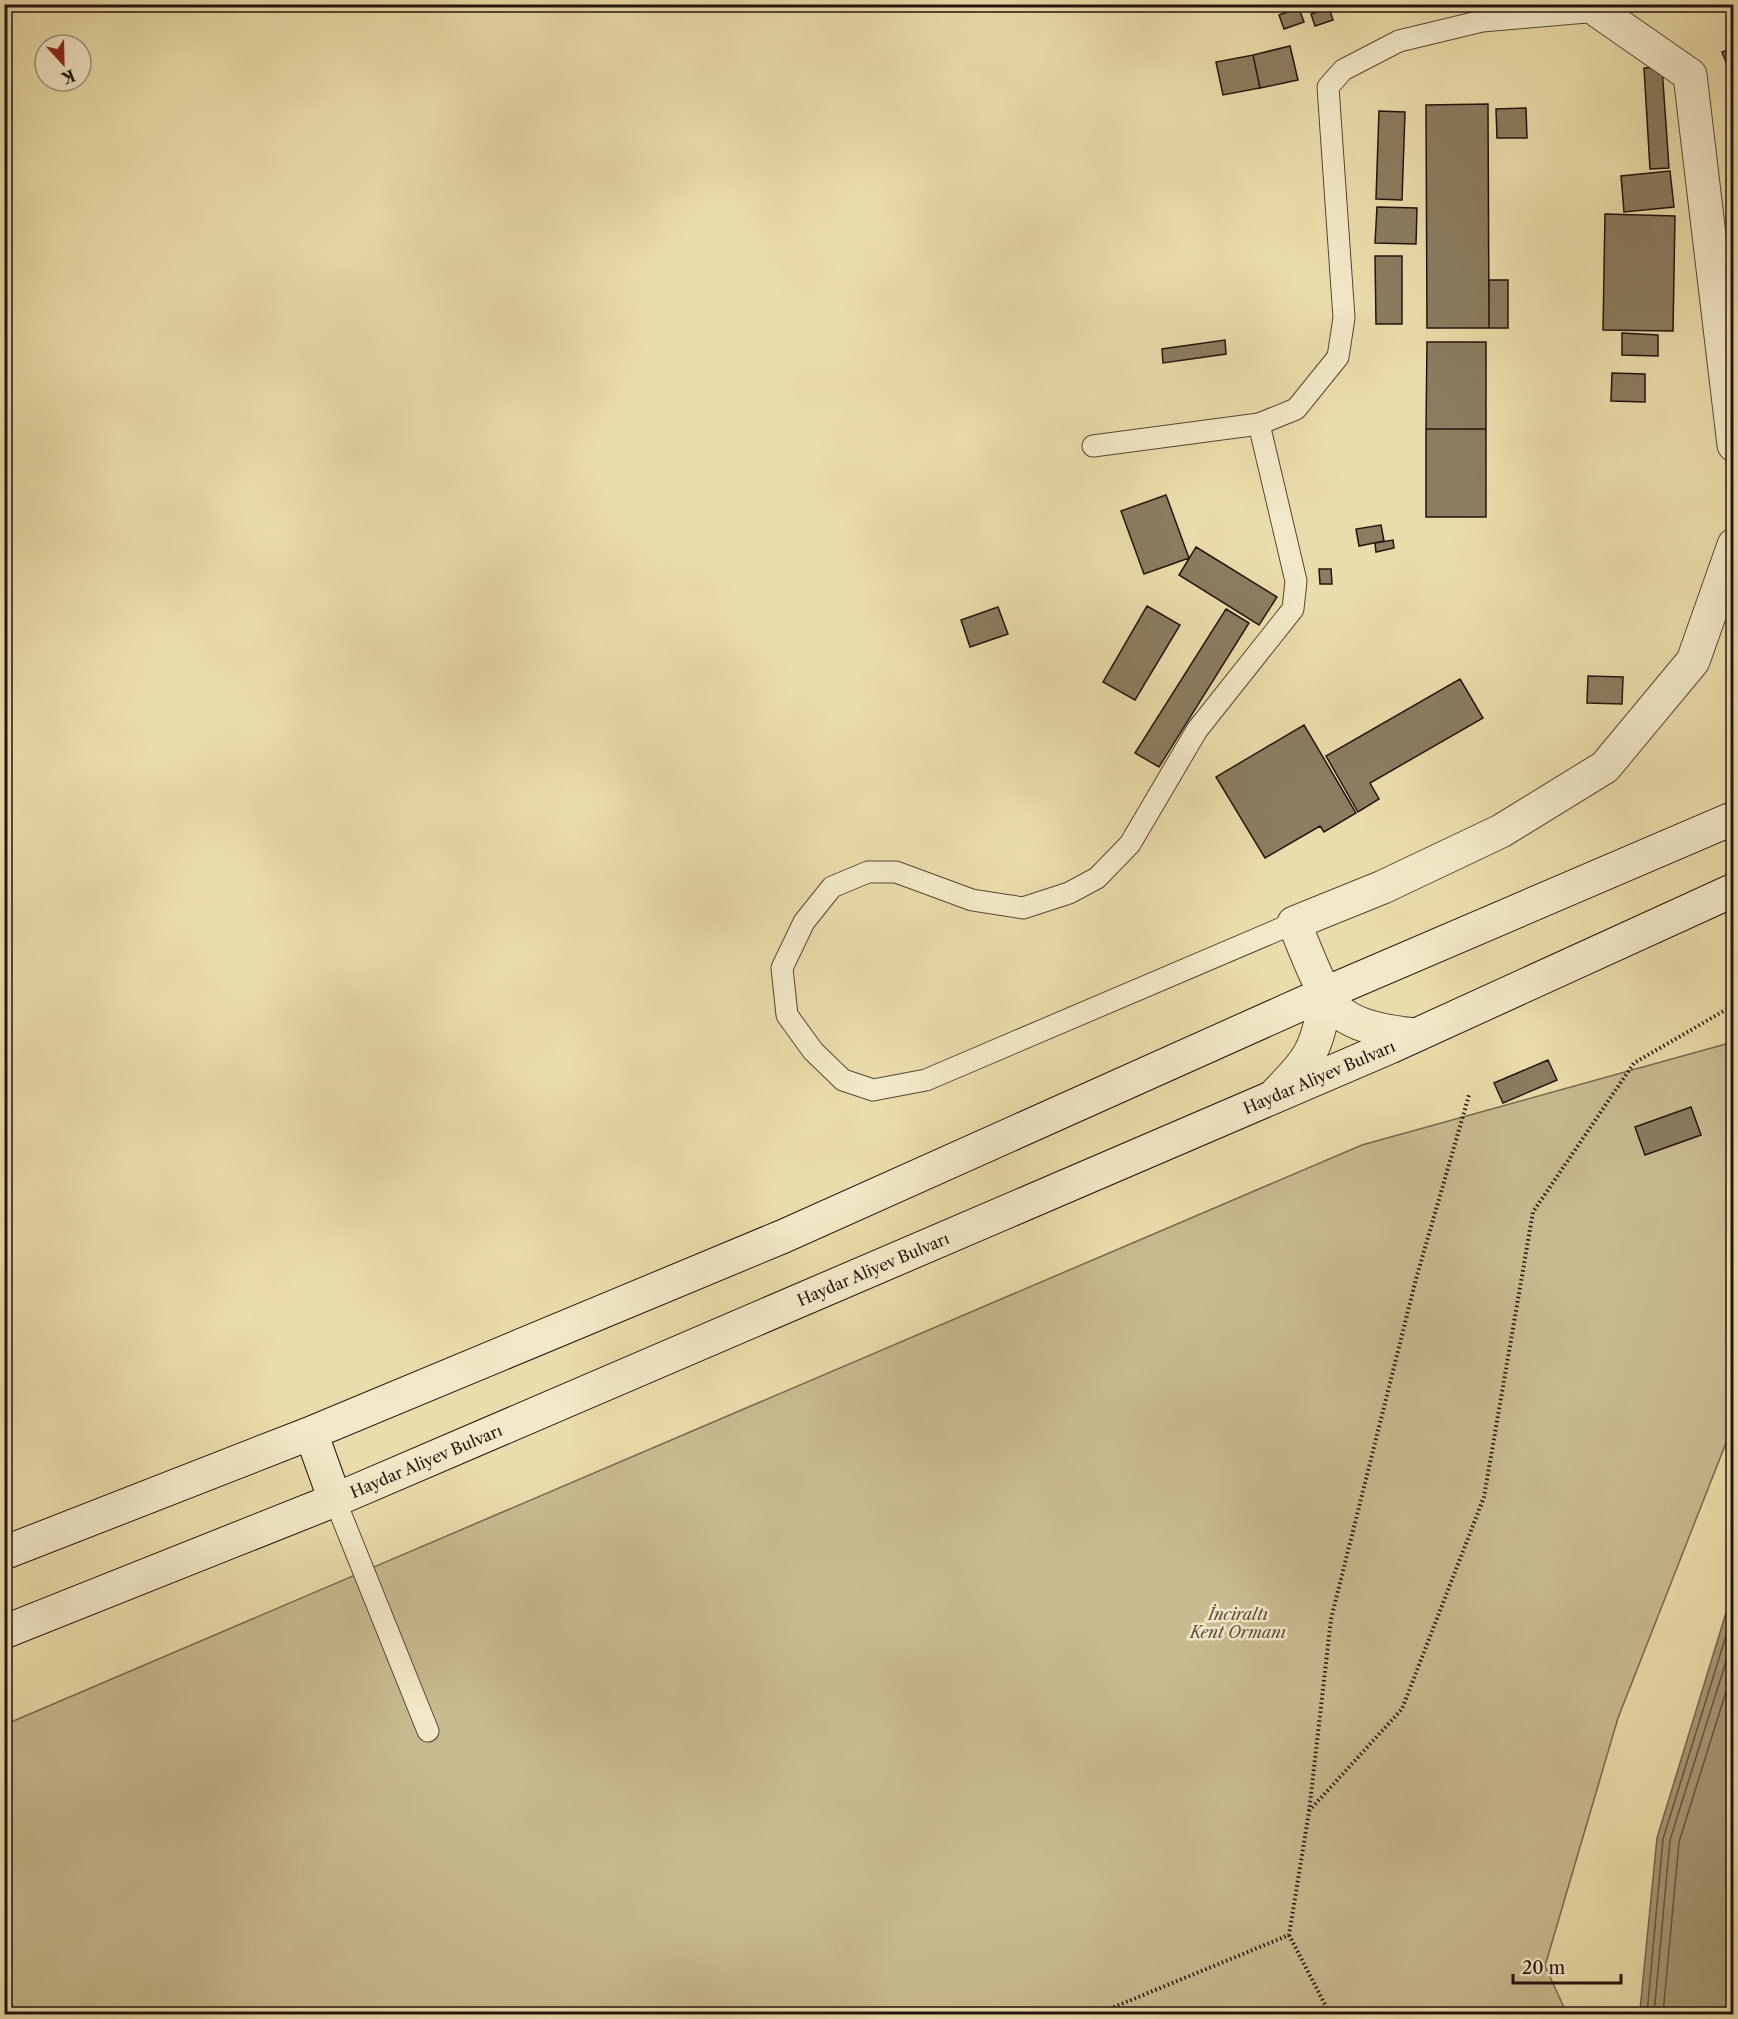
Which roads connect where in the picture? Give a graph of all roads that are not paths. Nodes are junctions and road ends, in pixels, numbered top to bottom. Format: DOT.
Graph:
graph roads {
  1 [pos="1598,8"];
  2 [pos="1259,424"];
  3 [pos="1734,445"];
  4 [pos="1093,446"];
  5 [pos="1734,545"];
  6 [pos="1734,818"];
  7 [pos="1734,890"];
  8 [pos="1294,923"];
  9 [pos="1326,993"];
  10 [pos="1416,1035"];
  11 [pos="1273,1097"];
  12 [pos="311,1433"];
  13 [pos="335,1500"];
  14 [pos="4,1553"];
  15 [pos="4,1632"];
  16 [pos="428,1731"];
  1 -- 2 [label="lane"];
  1 -- 3 [label="main road"];
  2 -- 4 [label="lane"];
  2 -- 8 [label="lane"];
  5 -- 8 [label="main road"];
  6 -- 9 [label="main road"];
  7 -- 10 [label="main road, Haydar Aliyev Bulvarı"];
  8 -- 9 [label="main road"];
  9 -- 10 [label="main road"];
  9 -- 11 [label="main road"];
  9 -- 12 [label="main road"];
  10 -- 11 [label="main road, Haydar Aliyev Bulvarı"];
  11 -- 13 [label="main road, Haydar Aliyev Bulvarı"];
  12 -- 13 [label="main road"];
  12 -- 14 [label="main road"];
  13 -- 15 [label="main road, Haydar Aliyev Bulvarı"];
  13 -- 16 [label="lane"];
}
